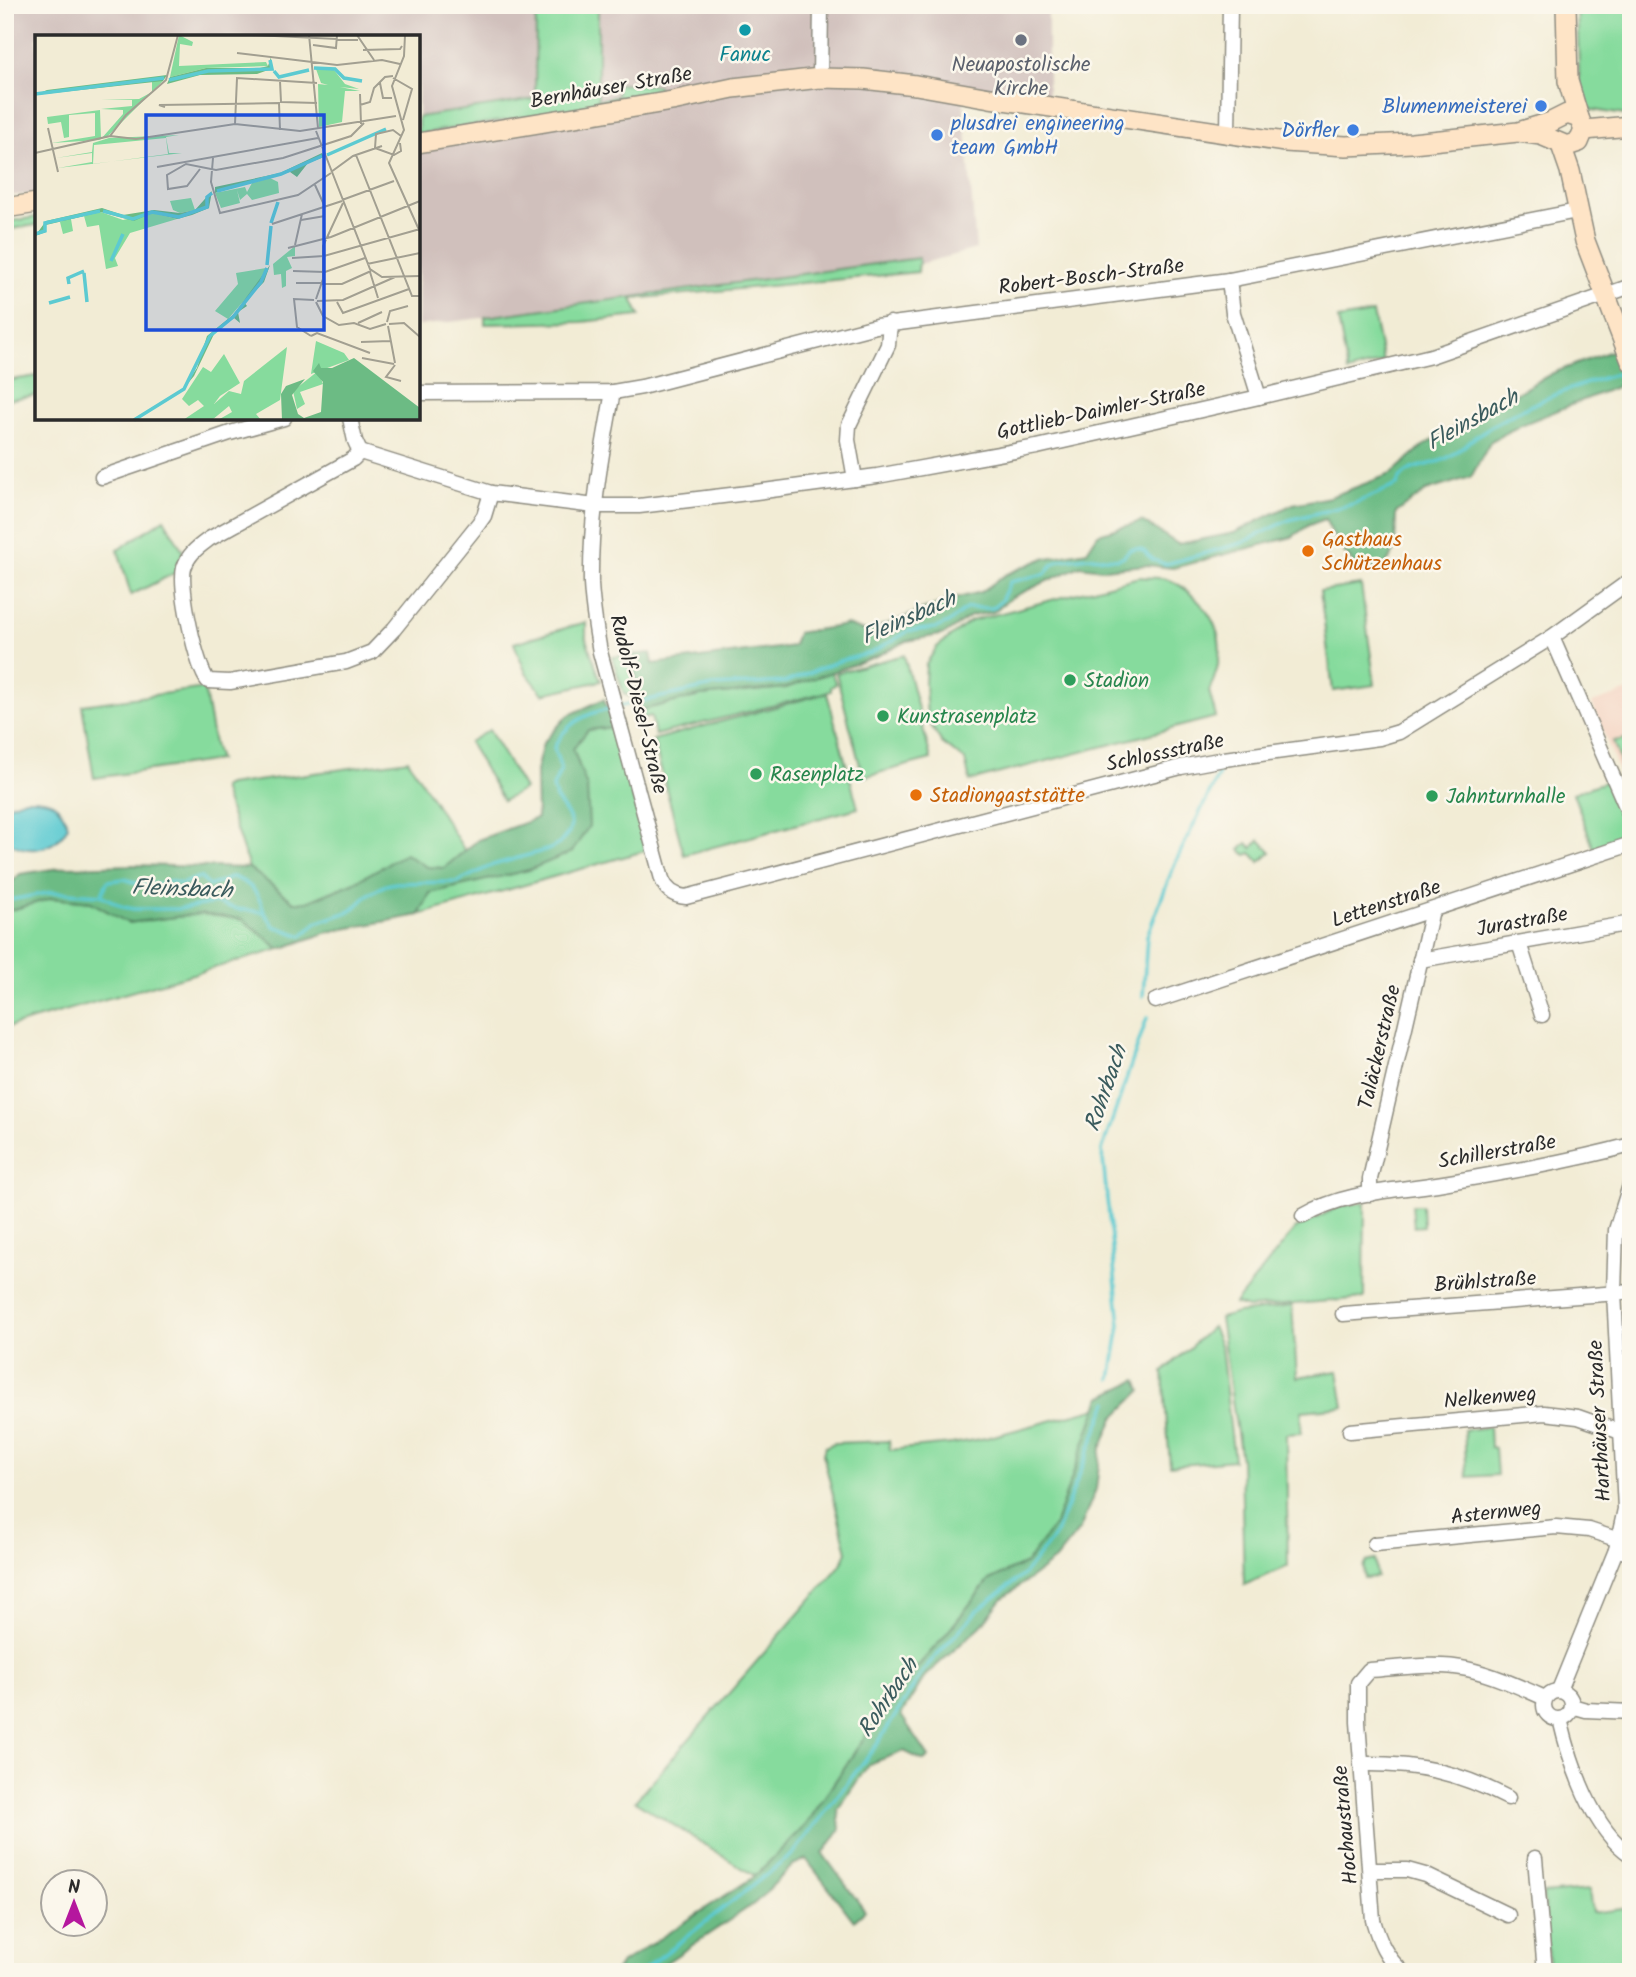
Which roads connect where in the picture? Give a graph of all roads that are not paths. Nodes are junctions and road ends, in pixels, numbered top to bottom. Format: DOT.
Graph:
graph roads {
  1 [pos="821,5"];
  2 [pos="1230,5"];
  3 [pos="1566,5"];
  4 [pos="820,78"];
  5 [pos="1567,81"];
  6 [pos="1555,119"];
  7 [pos="1631,126"];
  8 [pos="1518,132"];
  9 [pos="1228,133"];
  10 [pos="1571,136"];
  11 [pos="420,143"];
  12 [pos="35,203"];
  13 [pos="5,208"];
  14 [pos="1577,211"];
  15 [pos="1229,280"];
  16 [pos="1631,286"];
  17 [pos="1605,296"];
  18 [pos="890,323"];
  19 [pos="1631,361"];
  20 [pos="613,392"];
  21 [pos="420,393"];
  22 [pos="1259,397"];
  23 [pos="277,420"];
  24 [pos="351,420"];
  25 [pos="360,452"];
  26 [pos="102,477"];
  27 [pos="855,479"];
  28 [pos="491,494"];
  29 [pos="595,506"];
  30 [pos="1631,580"];
  31 [pos="1552,637"];
  32 [pos="1631,818"];
  33 [pos="1631,844"];
  34 [pos="675,895"];
  35 [pos="1432,910"];
  36 [pos="1631,926"];
  37 [pos="1518,943"];
  38 [pos="1420,960"];
  39 [pos="1155,1001"];
  40 [pos="1542,1015"];
  41 [pos="1631,1145"];
  42 [pos="1631,1182"];
  43 [pos="1370,1194"];
  44 [pos="1303,1216"];
  45 [pos="1614,1292"];
  46 [pos="1631,1292"];
  47 [pos="1343,1314"];
  48 [pos="1350,1431"];
  49 [pos="1626,1434"];
  50 [pos="1375,1544"];
  51 [pos="1622,1548"];
  52 [pos="1559,1690"];
  53 [pos="1545,1698"];
  54 [pos="1572,1706"];
  55 [pos="1631,1712"];
  56 [pos="1560,1719"];
  57 [pos="1361,1764"];
  58 [pos="1508,1798"];
  59 [pos="1631,1855"];
  60 [pos="1535,1858"];
  61 [pos="1370,1870"];
  62 [pos="1508,1915"];
  63 [pos="1395,1969"];
  64 [pos="1545,1972"];
  1 -- 4 [label="street"];
  2 -- 9 [label="street"];
  3 -- 5 [label="street"];
  4 -- 9 [label="street, Bernhäuser Straße"];
  4 -- 11 [label="street, Bernhäuser Straße"];
  5 -- 6 [label="street"];
  5 -- 10 [label="street"];
  6 -- 8 [label="street"];
  6 -- 10 [label="street"];
  7 -- 10 [label="street"];
  8 -- 9 [label="street, Bernhäuser Straße"];
  8 -- 10 [label="street"];
  10 -- 14 [label="street"];
  12 -- 13 [label="street"];
  14 -- 15 [label="street, Robert-Bosch-Straße"];
  14 -- 17 [label="street"];
  15 -- 18 [label="street, Robert-Bosch-Straße"];
  15 -- 22 [label="street"];
  16 -- 17 [label="street, Gottlieb-Daimler-Straße"];
  17 -- 19 [label="street"];
  17 -- 22 [label="street, Gottlieb-Daimler-Straße"];
  18 -- 20 [label="street, Robert-Bosch-Straße"];
  18 -- 27 [label="street"];
  20 -- 21 [label="street, Robert-Bosch-Straße"];
  20 -- 29 [label="street, Rudolf-Diesel-Straße"];
  22 -- 27 [label="street, Gottlieb-Daimler-Straße"];
  23 -- 26 [label="street"];
  24 -- 25 [label="street"];
  25 -- 28 [label="street, Gottlieb-Daimler-Straße"];
  25 -- 28 [label="street"];
  27 -- 29 [label="street, Gottlieb-Daimler-Straße"];
  28 -- 29 [label="street, Gottlieb-Daimler-Straße"];
  29 -- 34 [label="street, Rudolf-Diesel-Straße"];
  30 -- 31 [label="street, Schlossstraße"];
  31 -- 32 [label="street"];
  31 -- 34 [label="street, Schlossstraße"];
  33 -- 35 [label="street, Lettenstraße"];
  35 -- 38 [label="street, Taläckerstraße"];
  35 -- 39 [label="street, Lettenstraße"];
  36 -- 37 [label="street, Jurastraße"];
  37 -- 38 [label="street, Jurastraße"];
  37 -- 40 [label="street"];
  38 -- 43 [label="street, Taläckerstraße"];
  41 -- 43 [label="street, Schillerstraße"];
  42 -- 45 [label="street, Harthäuser Straße"];
  43 -- 44 [label="street, Schillerstraße"];
  45 -- 46 [label="street, Brühlstraße"];
  45 -- 47 [label="street, Brühlstraße"];
  45 -- 49 [label="street, Harthäuser Straße"];
  48 -- 49 [label="street, Nelkenweg"];
  49 -- 51 [label="street, Harthäuser Straße"];
  50 -- 51 [label="street, Asternweg"];
  51 -- 52 [label="street, Harthäuser Straße"];
  52 -- 53 [label="street"];
  52 -- 54 [label="street"];
  53 -- 56 [label="street"];
  53 -- 57 [label="street, Hochaustraße"];
  54 -- 55 [label="street"];
  54 -- 56 [label="street"];
  56 -- 59 [label="street"];
  57 -- 58 [label="street"];
  57 -- 61 [label="street, Hochaustraße"];
  60 -- 64 [label="street"];
  61 -- 62 [label="street"];
  61 -- 63 [label="street, Hochaustraße"];
}
